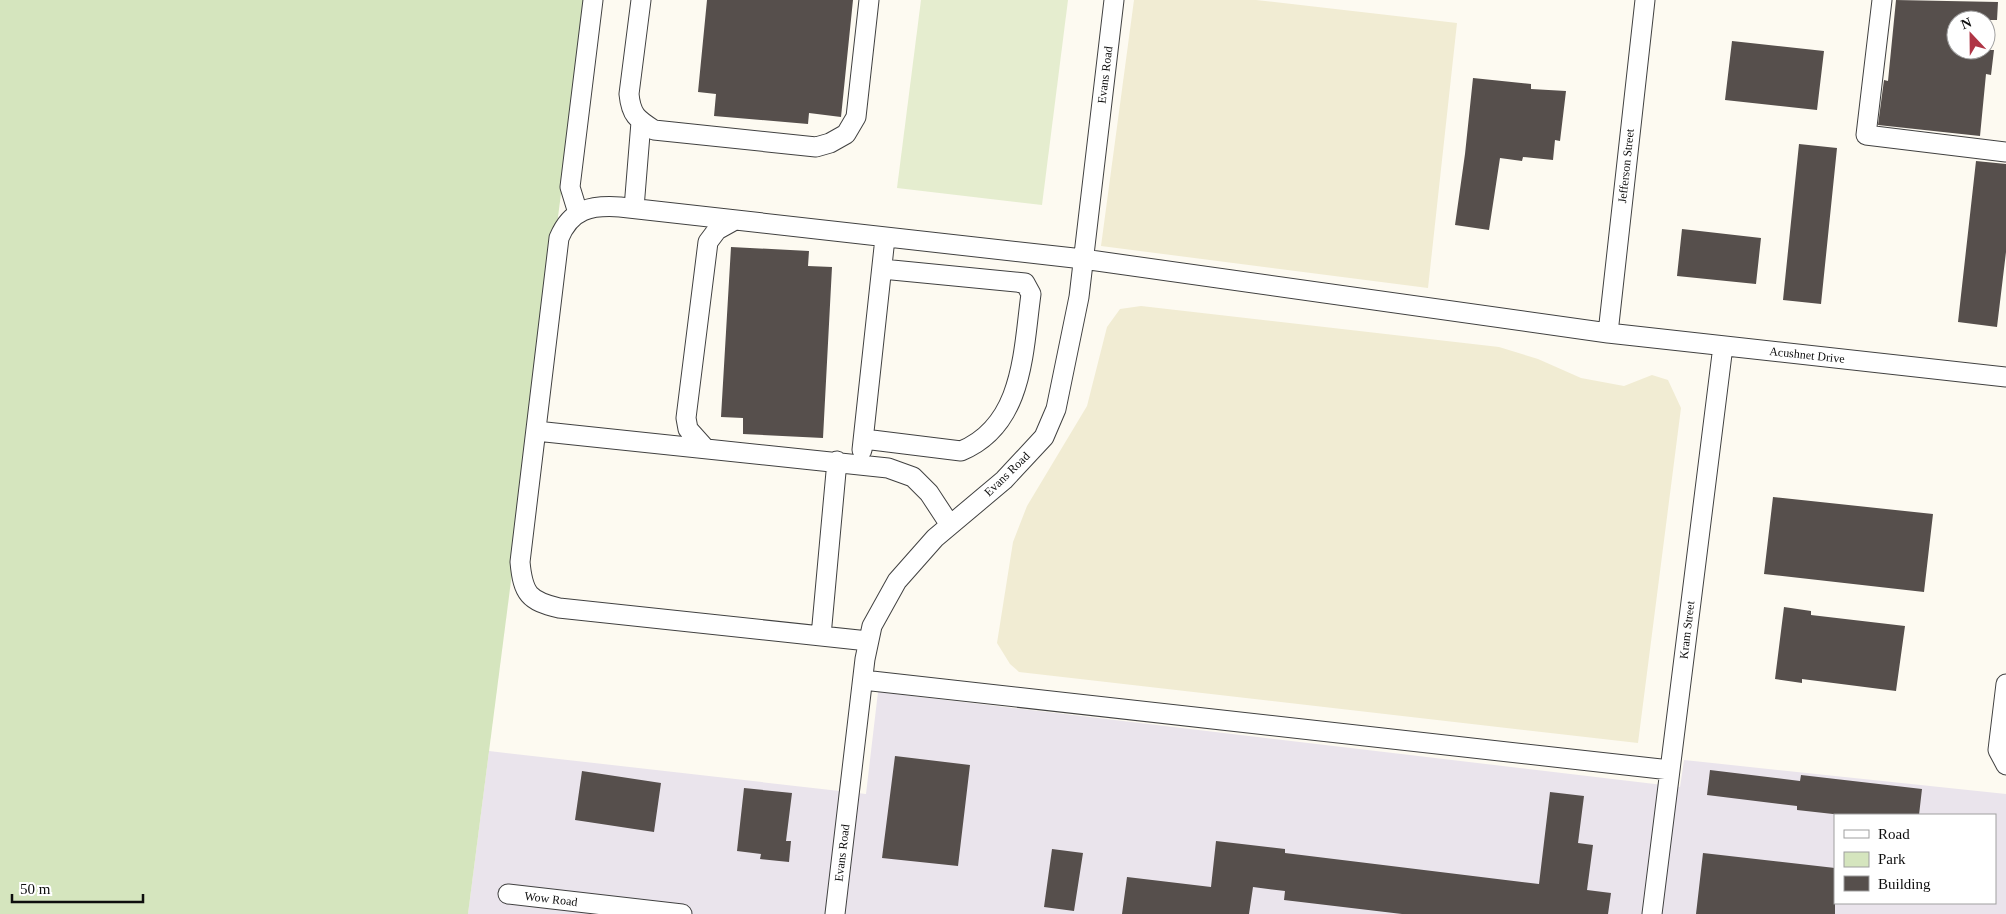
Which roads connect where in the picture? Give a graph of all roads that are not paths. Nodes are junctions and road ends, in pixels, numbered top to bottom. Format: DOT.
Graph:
graph roads {
  1 [pos="593,0"];
  2 [pos="641,0"];
  3 [pos="870,0"];
  4 [pos="1114,0"];
  5 [pos="1645,0"];
  6 [pos="1882,0"];
  7 [pos="641,122"];
  8 [pos="2006,152"];
  9 [pos="634,208"];
  10 [pos="578,213"];
  11 [pos="735,220"];
  12 [pos="885,238"];
  13 [pos="1083,259"];
  14 [pos="882,269"];
  15 [pos="1608,333"];
  16 [pos="1723,346"];
  17 [pos="2006,376"];
  18 [pos="536,431"];
  19 [pos="864,439"];
  20 [pos="705,448"];
  21 [pos="837,461"];
  22 [pos="861,464"];
  23 [pos="950,526"];
  24 [pos="821,636"];
  25 [pos="868,641"];
  26 [pos="863,680"];
  27 [pos="2006,684"];
  28 [pos="2006,765"];
  29 [pos="1670,770"];
  30 [pos="508,894"];
  31 [pos="682,914"];
  32 [pos="835,914"];
  33 [pos="1652,914"];
  1 -- 10 [label="street"];
  2 -- 7 [label="street"];
  3 -- 7 [label="street"];
  4 -- 13 [label="street, Evans Road"];
  5 -- 15 [label="street, Jefferson Street"];
  6 -- 8 [label="street"];
  7 -- 9 [label="street"];
  9 -- 10 [label="street, Acushnet Drive"];
  9 -- 11 [label="street, Acushnet Drive"];
  10 -- 18 [label="street"];
  11 -- 12 [label="street, Acushnet Drive"];
  11 -- 20 [label="street"];
  12 -- 13 [label="street, Acushnet Drive"];
  12 -- 14 [label="street"];
  13 -- 15 [label="street, Acushnet Drive"];
  13 -- 23 [label="street, Evans Road"];
  14 -- 19 [label="street"];
  14 -- 19 [label="street"];
  15 -- 16 [label="street, Acushnet Drive"];
  16 -- 17 [label="street, Acushnet Drive"];
  16 -- 29 [label="street, Kram Street"];
  18 -- 20 [label="street"];
  18 -- 24 [label="street"];
  19 -- 22 [label="street"];
  20 -- 21 [label="street"];
  21 -- 22 [label="street"];
  21 -- 24 [label="street"];
  22 -- 23 [label="street"];
  23 -- 25 [label="street, Evans Road"];
  24 -- 25 [label="street"];
  25 -- 26 [label="street, Evans Road"];
  26 -- 29 [label="street"];
  26 -- 32 [label="street, Evans Road"];
  27 -- 28 [label="street"];
  29 -- 33 [label="street, Kram Street"];
  30 -- 31 [label="street, Wow Road"];
}
